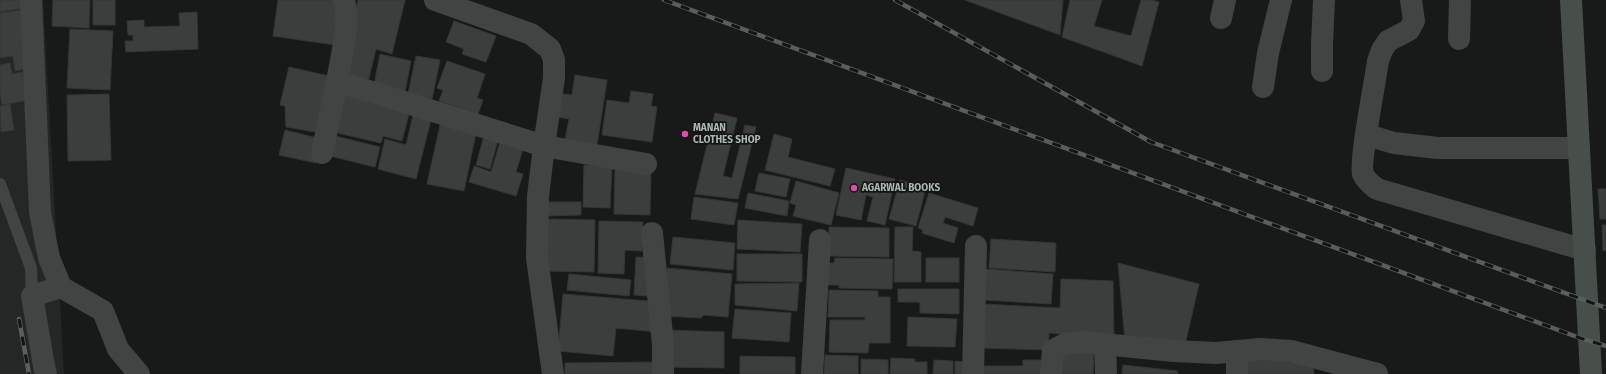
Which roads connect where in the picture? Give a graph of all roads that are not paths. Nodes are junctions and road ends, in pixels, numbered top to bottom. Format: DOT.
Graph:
graph roads {
  1 [pos="31,0"];
  2 [pos="344,0"];
  3 [pos="435,0"];
  4 [pos="1281,0"];
  5 [pos="1324,0"];
  6 [pos="1411,0"];
  7 [pos="1460,0"];
  8 [pos="1571,0"];
  9 [pos="1459,39"];
  10 [pos="1322,71"];
  11 [pos="337,82"];
  12 [pos="1263,87"];
  13 [pos="1366,135"];
  14 [pos="544,146"];
  15 [pos="1579,148"];
  16 [pos="322,153"];
  17 [pos="646,164"];
  18 [pos="0,184"];
  19 [pos="652,233"];
  20 [pos="820,240"];
  21 [pos="976,246"];
  22 [pos="1584,250"];
  23 [pos="61,287"];
  24 [pos="32,296"];
  25 [pos="1105,344"];
  26 [pos="1237,351"];
  27 [pos="46,374"];
  28 [pos="139,374"];
  29 [pos="553,374"];
  30 [pos="663,374"];
  31 [pos="812,374"];
  32 [pos="973,374"];
  33 [pos="1051,374"];
  34 [pos="1106,374"];
  35 [pos="1238,374"];
  36 [pos="1377,374"];
  37 [pos="1591,374"];
  1 -- 23 [label="street"];
  2 -- 11 [label="street"];
  3 -- 14 [label="street"];
  4 -- 12 [label="street"];
  5 -- 10 [label="street"];
  6 -- 13 [label="street"];
  7 -- 9 [label="street"];
  8 -- 15 [label="street"];
  11 -- 14 [label="street"];
  11 -- 16 [label="street"];
  13 -- 15 [label="street"];
  13 -- 22 [label="street"];
  14 -- 17 [label="street"];
  14 -- 29 [label="street"];
  15 -- 22 [label="street"];
  18 -- 24 [label="lane"];
  19 -- 30 [label="street"];
  20 -- 31 [label="street"];
  21 -- 32 [label="street"];
  22 -- 37 [label="street"];
  23 -- 24 [label="street"];
  23 -- 28 [label="street"];
  24 -- 27 [label="street"];
  25 -- 26 [label="street"];
  25 -- 33 [label="street"];
  25 -- 34 [label="street"];
  26 -- 35 [label="street"];
  26 -- 36 [label="street"];
}
